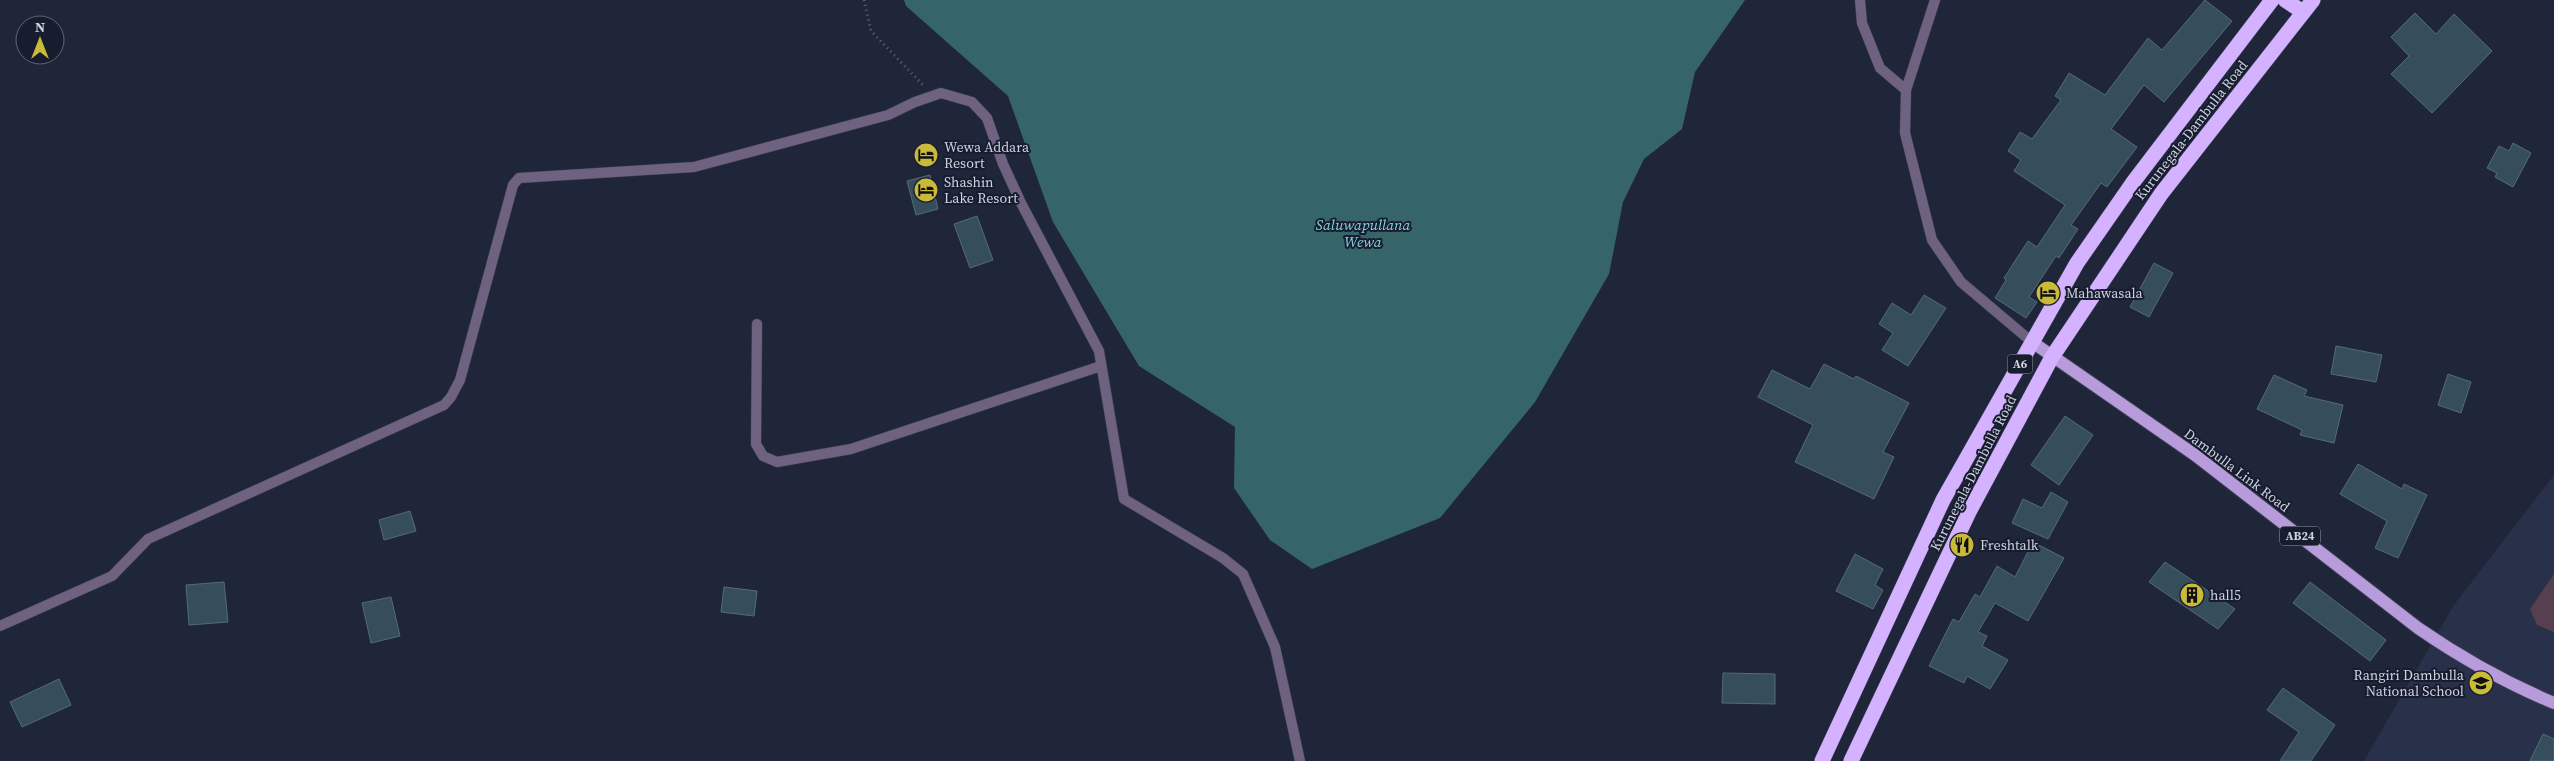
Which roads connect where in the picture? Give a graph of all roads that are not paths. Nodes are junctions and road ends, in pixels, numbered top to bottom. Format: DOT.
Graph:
graph roads {
  1 [pos="1860,0"];
  2 [pos="1935,0"];
  3 [pos="2272,0"];
  4 [pos="2285,0"];
  5 [pos="2308,6"];
  6 [pos="1906,90"];
  7 [pos="757,324"];
  8 [pos="2032,342"];
  9 [pos="2052,357"];
  10 [pos="1101,366"];
  11 [pos="0,626"];
  12 [pos="2554,703"];
  13 [pos="1300,761"];
  14 [pos="1822,761"];
  15 [pos="1851,761"];
  1 -- 6 [label="street"];
  2 -- 6 [label="street"];
  3 -- 8 [label="highway, Kurunegala-Dambulla Road / A6"];
  4 -- 5 [label="highway"];
  5 -- 9 [label="highway, Kurunegala-Dambulla Road / A6"];
  6 -- 8 [label="street"];
  7 -- 10 [label="street"];
  8 -- 9 [label="main road, Dambulla Link Road"];
  8 -- 14 [label="highway, Kurunegala-Dambulla Road / A6"];
  9 -- 12 [label="main road, Dambulla Link Road / AB24"];
  9 -- 15 [label="highway, Kurunegala-Dambulla Road / A6"];
  10 -- 11 [label="street"];
  10 -- 13 [label="street"];
}
